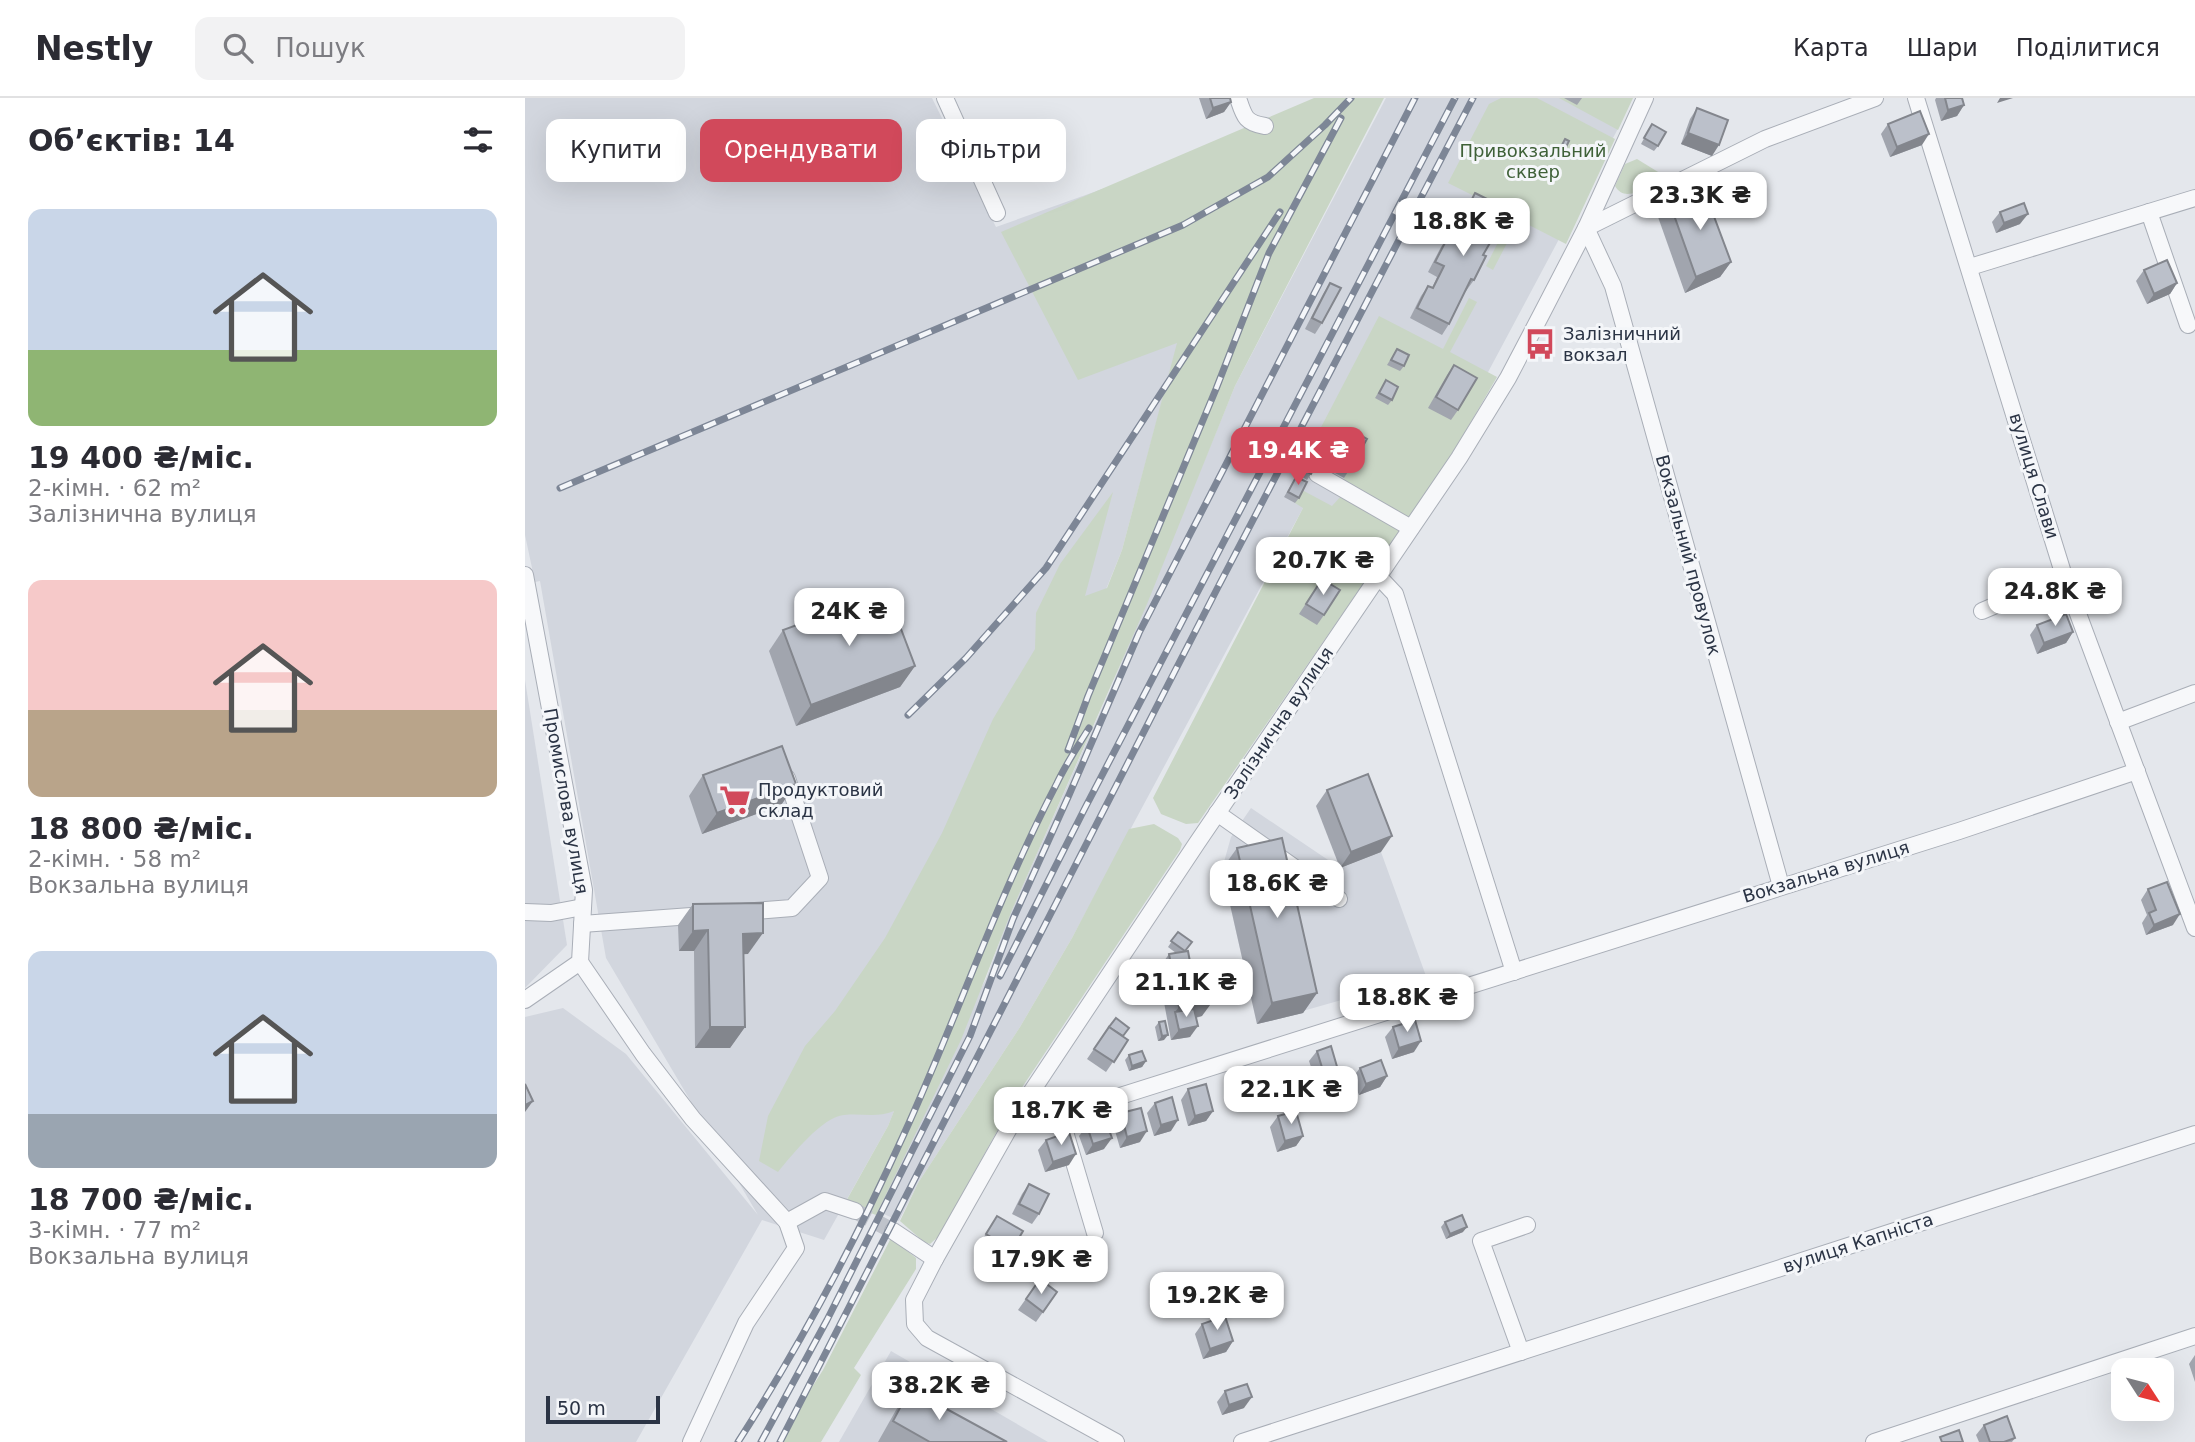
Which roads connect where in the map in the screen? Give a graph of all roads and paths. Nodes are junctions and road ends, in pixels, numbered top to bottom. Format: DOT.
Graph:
graph roads {
  1 [pos="945,98"];
  2 [pos="1238,98"];
  3 [pos="1644,98"];
  4 [pos="1875,98"];
  5 [pos="1916,98"];
  6 [pos="1265,126"];
  7 [pos="2195,198"];
  8 [pos="2149,212"];
  9 [pos="997,214"];
  10 [pos="1586,228"];
  11 [pos="1970,267"];
  12 [pos="2188,325"];
  13 [pos="1317,474"];
  14 [pos="1411,528"];
  15 [pos="525,575"];
  16 [pos="2064,576"];
  17 [pos="1379,577"];
  18 [pos="1982,611"];
  19 [pos="2195,693"];
  20 [pos="2118,722"];
  21 [pos="2137,771"];
  22 [pos="787,778"];
  23 [pos="1217,813"];
  24 [pos="1781,886"];
  25 [pos="1339,899"];
  26 [pos="583,907"];
  27 [pos="525,912"];
  28 [pos="582,924"];
  29 [pos="2195,928"];
  30 [pos="580,962"];
  31 [pos="1514,972"];
  32 [pos="525,1000"];
  33 [pos="1020,1110"];
  34 [pos="1060,1115"];
  35 [pos="2195,1134"];
  36 [pos="855,1211"];
  37 [pos="787,1222"];
  38 [pos="1527,1225"];
  39 [pos="893,1231"];
  40 [pos="1095,1233"];
  41 [pos="935,1259"];
  42 [pos="2195,1336"];
  43 [pos="1521,1352"];
  44 [pos="691,1442"];
  45 [pos="1116,1442"];
  46 [pos="1242,1442"];
  47 [pos="1874,1442"];
  1 -- 9 [label="street"];
  2 -- 6 [label="street"];
  3 -- 10 [label="street, Залізнична вулиця"];
  4 -- 10 [label="street"];
  5 -- 11 [label="street, вулиця Слави"];
  7 -- 8 [label="street"];
  8 -- 11 [label="street"];
  8 -- 12 [label="street"];
  10 -- 14 [label="street, Залізнична вулиця"];
  10 -- 24 [label="street, Вокзальний провулок"];
  11 -- 16 [label="street, вулиця Слави"];
  13 -- 14 [label="street"];
  14 -- 17 [label="street, Залізнична вулиця"];
  15 -- 26 [label="street, Промислова вулиця"];
  16 -- 18 [label="street"];
  16 -- 20 [label="street, вулиця Слави"];
  17 -- 23 [label="street, Залізнична вулиця"];
  17 -- 31 [label="street"];
  19 -- 20 [label="street"];
  20 -- 21 [label="street, вулиця Слави"];
  21 -- 24 [label="street, Вокзальна вулиця"];
  21 -- 29 [label="street, вулиця Слави"];
  22 -- 28 [label="street"];
  23 -- 25 [label="street"];
  23 -- 33 [label="street, Залізнична вулиця"];
  24 -- 31 [label="street, Вокзальна вулиця"];
  26 -- 27 [label="street"];
  26 -- 28 [label="street, Промислова вулиця"];
  28 -- 30 [label="street, Промислова вулиця"];
  30 -- 32 [label="street"];
  30 -- 37 [label="street"];
  31 -- 34 [label="street, Вокзальна вулиця"];
  33 -- 34 [label="street, Вокзальна вулиця"];
  33 -- 41 [label="street, Залізнична вулиця"];
  34 -- 40 [label="street"];
  35 -- 43 [label="street, вулиця Капніста"];
  36 -- 37 [label="street"];
  37 -- 44 [label="street"];
  38 -- 43 [label="street"];
  39 -- 41 [label="street"];
  41 -- 45 [label="street, Залізнична вулиця"];
  42 -- 47 [label="street"];
  43 -- 46 [label="street, вулиця Капніста"];
}
